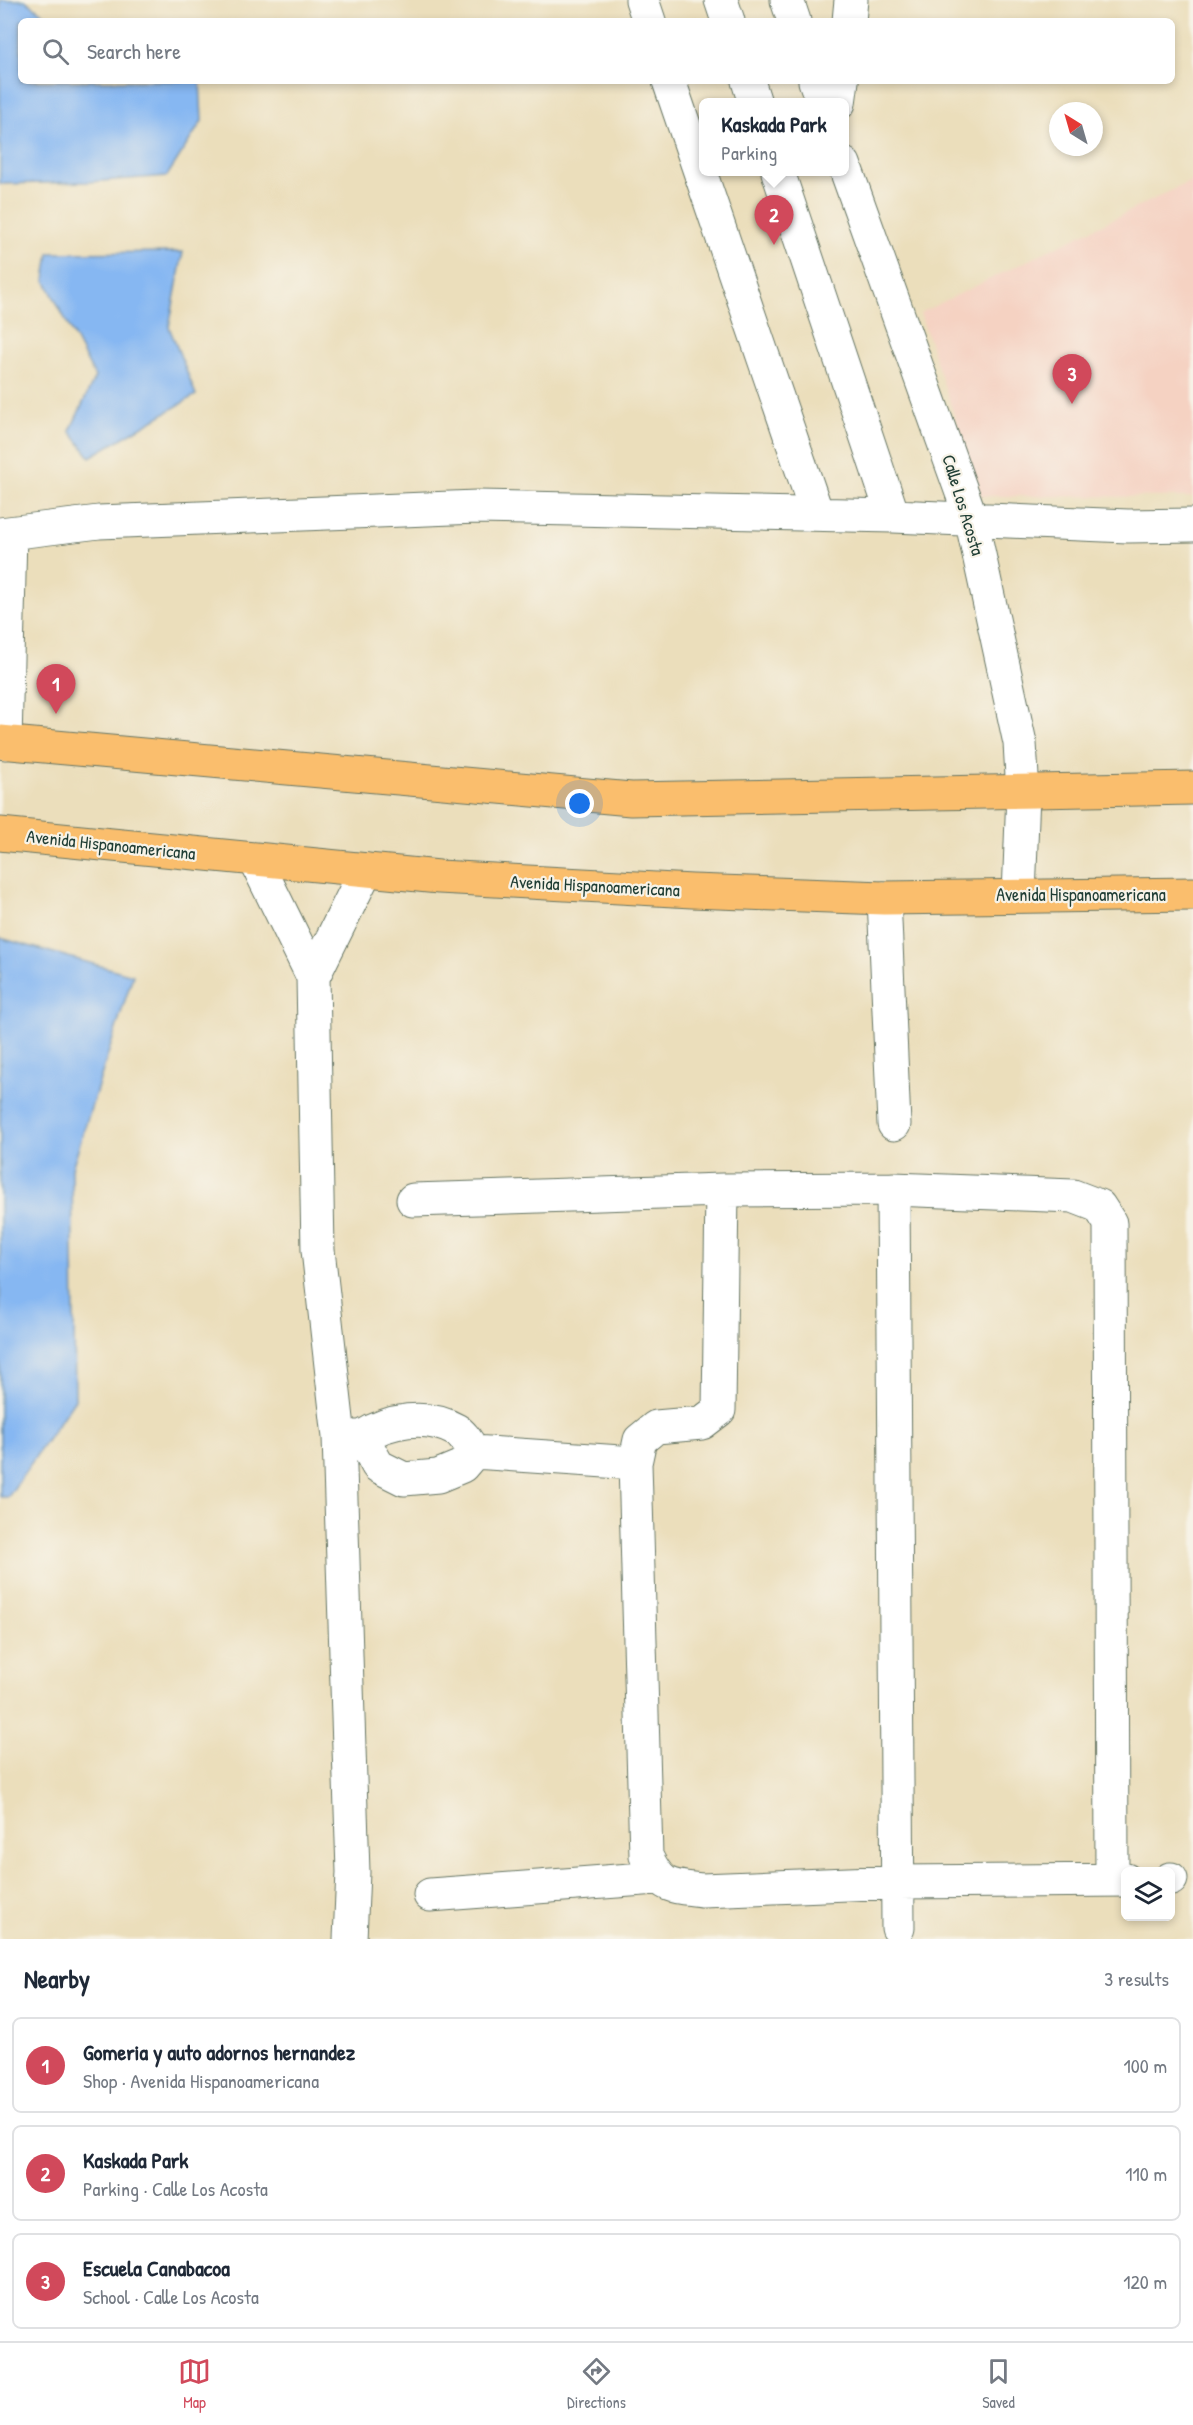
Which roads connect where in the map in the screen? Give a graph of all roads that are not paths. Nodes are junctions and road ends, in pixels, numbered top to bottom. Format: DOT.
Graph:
graph roads {
  1 [pos="642,0"];
  2 [pos="721,0"];
  3 [pos="786,0"];
  4 [pos="851,0"];
  5 [pos="648,18"];
  6 [pos="727,18"];
  7 [pos="793,18"];
  8 [pos="849,18"];
  9 [pos="670,84"];
  10 [pos="699,169"];
  11 [pos="701,176"];
  12 [pos="780,176"];
  13 [pos="848,176"];
  14 [pos="817,514"];
  15 [pos="893,516"];
  16 [pos="971,518"];
  17 [pos="1193,525"];
  18 [pos="5,534"];
  19 [pos="3,742"];
  20 [pos="1193,788"];
  21 [pos="1023,793"];
  22 [pos="0,834"];
  23 [pos="256,861"];
  24 [pos="366,870"];
  25 [pos="1193,894"];
  26 [pos="1019,895"];
  27 [pos="884,898"];
  28 [pos="313,977"];
  29 [pos="894,1124"];
  30 [pos="893,1189"];
  31 [pos="722,1190"];
  32 [pos="413,1200"];
  33 [pos="350,1437"];
  34 [pos="474,1452"];
  35 [pos="635,1463"];
  36 [pos="657,1878"];
  37 [pos="1118,1880"];
  38 [pos="898,1882"];
  39 [pos="430,1895"];
  40 [pos="898,1928"];
  41 [pos="350,1939"];
  1 -- 5 [label="street"];
  2 -- 6 [label="street"];
  3 -- 7 [label="street"];
  4 -- 8 [label="street"];
  9 -- 10 [label="street"];
  11 -- 14 [label="street"];
  12 -- 15 [label="street"];
  13 -- 16 [label="street, Calle Los Acosta"];
  14 -- 15 [label="street"];
  14 -- 18 [label="street"];
  15 -- 16 [label="street"];
  16 -- 17 [label="street"];
  16 -- 21 [label="street, Calle Los Acosta"];
  18 -- 19 [label="street"];
  19 -- 21 [label="main road"];
  20 -- 21 [label="main road"];
  21 -- 26 [label="street, Calle Los Acosta"];
  22 -- 23 [label="main road, Avenida Hispanoamericana"];
  23 -- 24 [label="main road, Avenida Hispanoamericana"];
  23 -- 28 [label="street"];
  24 -- 27 [label="main road, Avenida Hispanoamericana"];
  24 -- 28 [label="street"];
  25 -- 26 [label="main road, Avenida Hispanoamericana"];
  26 -- 27 [label="main road, Avenida Hispanoamericana"];
  27 -- 29 [label="street"];
  28 -- 33 [label="street"];
  30 -- 31 [label="street"];
  30 -- 37 [label="street"];
  30 -- 38 [label="street"];
  31 -- 32 [label="street"];
  31 -- 35 [label="street"];
  33 -- 34 [label="street"];
  33 -- 34 [label="street"];
  33 -- 41 [label="street"];
  34 -- 35 [label="street"];
  35 -- 36 [label="street"];
  36 -- 38 [label="street"];
  36 -- 39 [label="street"];
  37 -- 38 [label="street"];
  38 -- 40 [label="street"];
}
